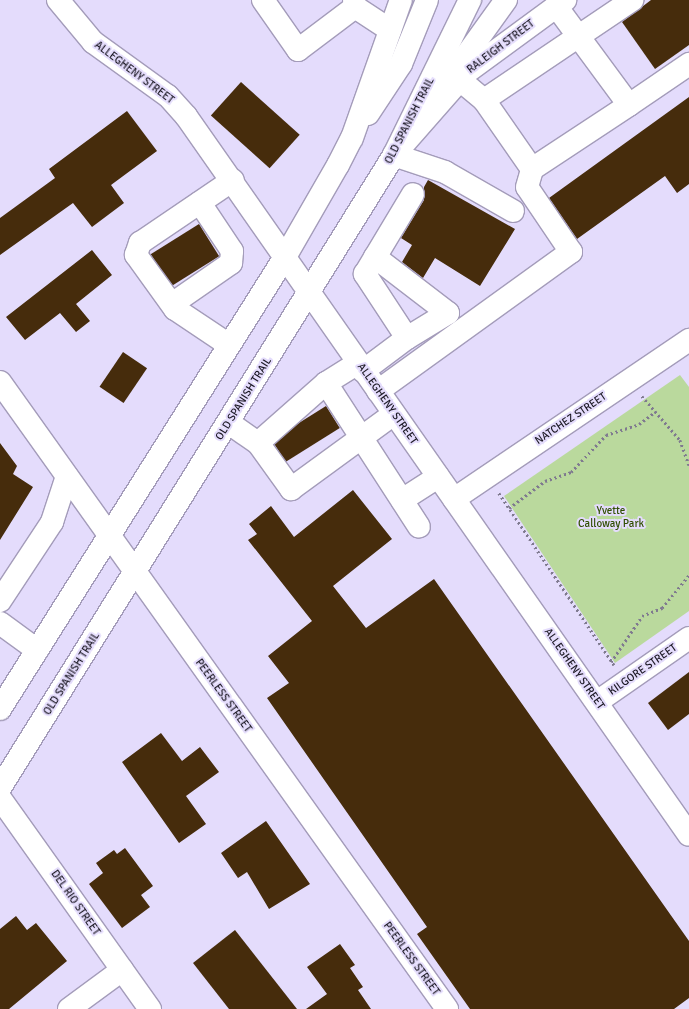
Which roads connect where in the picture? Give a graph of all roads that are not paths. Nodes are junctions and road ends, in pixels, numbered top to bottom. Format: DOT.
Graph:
graph roads {
  1 [pos="58,0"];
  2 [pos="263,0"];
  3 [pos="401,0"];
  4 [pos="427,0"];
  5 [pos="470,0"];
  6 [pos="506,0"];
  7 [pos="632,0"];
  8 [pos="355,3"];
  9 [pos="560,3"];
  10 [pos="390,30"];
  11 [pos="578,38"];
  12 [pos="689,64"];
  13 [pos="460,80"];
  14 [pos="484,100"];
  15 [pos="629,105"];
  16 [pos="352,138"];
  17 [pos="394,155"];
  18 [pos="532,169"];
  19 [pos="233,180"];
  20 [pos="413,194"];
  21 [pos="200,203"];
  22 [pos="513,211"];
  23 [pos="285,256"];
  24 [pos="375,257"];
  25 [pos="309,292"];
  26 [pos="172,304"];
  27 [pos="407,338"];
  28 [pos="689,340"];
  29 [pos="229,344"];
  30 [pos="360,367"];
  31 [pos="0,382"];
  32 [pos="326,382"];
  33 [pos="378,391"];
  34 [pos="394,414"];
  35 [pos="229,423"];
  36 [pos="361,437"];
  37 [pos="258,443"];
  38 [pos="67,476"];
  39 [pos="438,477"];
  40 [pos="454,499"];
  41 [pos="402,500"];
  42 [pos="419,527"];
  43 [pos="109,535"];
  44 [pos="136,573"];
  45 [pos="0,601"];
  46 [pos="0,623"];
  47 [pos="689,638"];
  48 [pos="37,650"];
  49 [pos="598,702"];
  50 [pos="0,709"];
  51 [pos="0,788"];
  52 [pos="0,798"];
  53 [pos="689,835"];
  54 [pos="122,970"];
  55 [pos="69,1009"];
  56 [pos="150,1009"];
  57 [pos="447,1009"];
  1 -- 19 [label="street, ALLEGHENY STREET"];
  2 -- 8 [label="street"];
  3 -- 10 [label="street"];
  4 -- 16 [label="street"];
  5 -- 17 [label="street, OLD SPANISH TRAIL"];
  6 -- 17 [label="street"];
  7 -- 11 [label="street"];
  8 -- 10 [label="street"];
  9 -- 11 [label="street"];
  9 -- 13 [label="street, RALEIGH STREET"];
  10 -- 16 [label="street"];
  11 -- 14 [label="street"];
  11 -- 15 [label="street"];
  12 -- 15 [label="street"];
  13 -- 14 [label="street"];
  13 -- 17 [label="street, RALEIGH STREET"];
  14 -- 18 [label="street"];
  15 -- 18 [label="street"];
  16 -- 23 [label="street"];
  17 -- 22 [label="street"];
  17 -- 25 [label="street, OLD SPANISH TRAIL"];
  18 -- 33 [label="street"];
  19 -- 21 [label="street"];
  19 -- 23 [label="street, ALLEGHENY STREET"];
  20 -- 24 [label="street"];
  21 -- 26 [label="street"];
  21 -- 26 [label="street"];
  23 -- 25 [label="street, ALLEGHENY STREET"];
  23 -- 29 [label="street"];
  24 -- 27 [label="street"];
  24 -- 27 [label="street"];
  25 -- 30 [label="street, ALLEGHENY STREET"];
  25 -- 35 [label="street, OLD SPANISH TRAIL"];
  26 -- 29 [label="street"];
  27 -- 30 [label="street"];
  28 -- 40 [label="street, NATCHEZ STREET"];
  29 -- 43 [label="street"];
  30 -- 32 [label="street"];
  30 -- 33 [label="street, ALLEGHENY STREET"];
  31 -- 38 [label="street, PEERLESS STREET"];
  32 -- 36 [label="street"];
  32 -- 37 [label="street"];
  33 -- 34 [label="street, ALLEGHENY STREET"];
  34 -- 36 [label="street"];
  34 -- 39 [label="street, ALLEGHENY STREET"];
  35 -- 37 [label="street"];
  35 -- 44 [label="street, OLD SPANISH TRAIL"];
  36 -- 37 [label="street"];
  36 -- 41 [label="street"];
  38 -- 43 [label="street, PEERLESS STREET"];
  38 -- 45 [label="street"];
  39 -- 40 [label="street, ALLEGHENY STREET"];
  39 -- 41 [label="street"];
  40 -- 49 [label="street, ALLEGHENY STREET"];
  41 -- 42 [label="street"];
  43 -- 44 [label="street, PEERLESS STREET"];
  43 -- 48 [label="street"];
  44 -- 51 [label="street, OLD SPANISH TRAIL"];
  44 -- 57 [label="street, PEERLESS STREET"];
  46 -- 48 [label="street"];
  47 -- 49 [label="street, KILGORE STREET"];
  48 -- 50 [label="street"];
  49 -- 53 [label="street, ALLEGHENY STREET"];
  52 -- 54 [label="street, DEL RIO STREET"];
  54 -- 55 [label="street"];
  54 -- 56 [label="street, DEL RIO STREET"];
}
